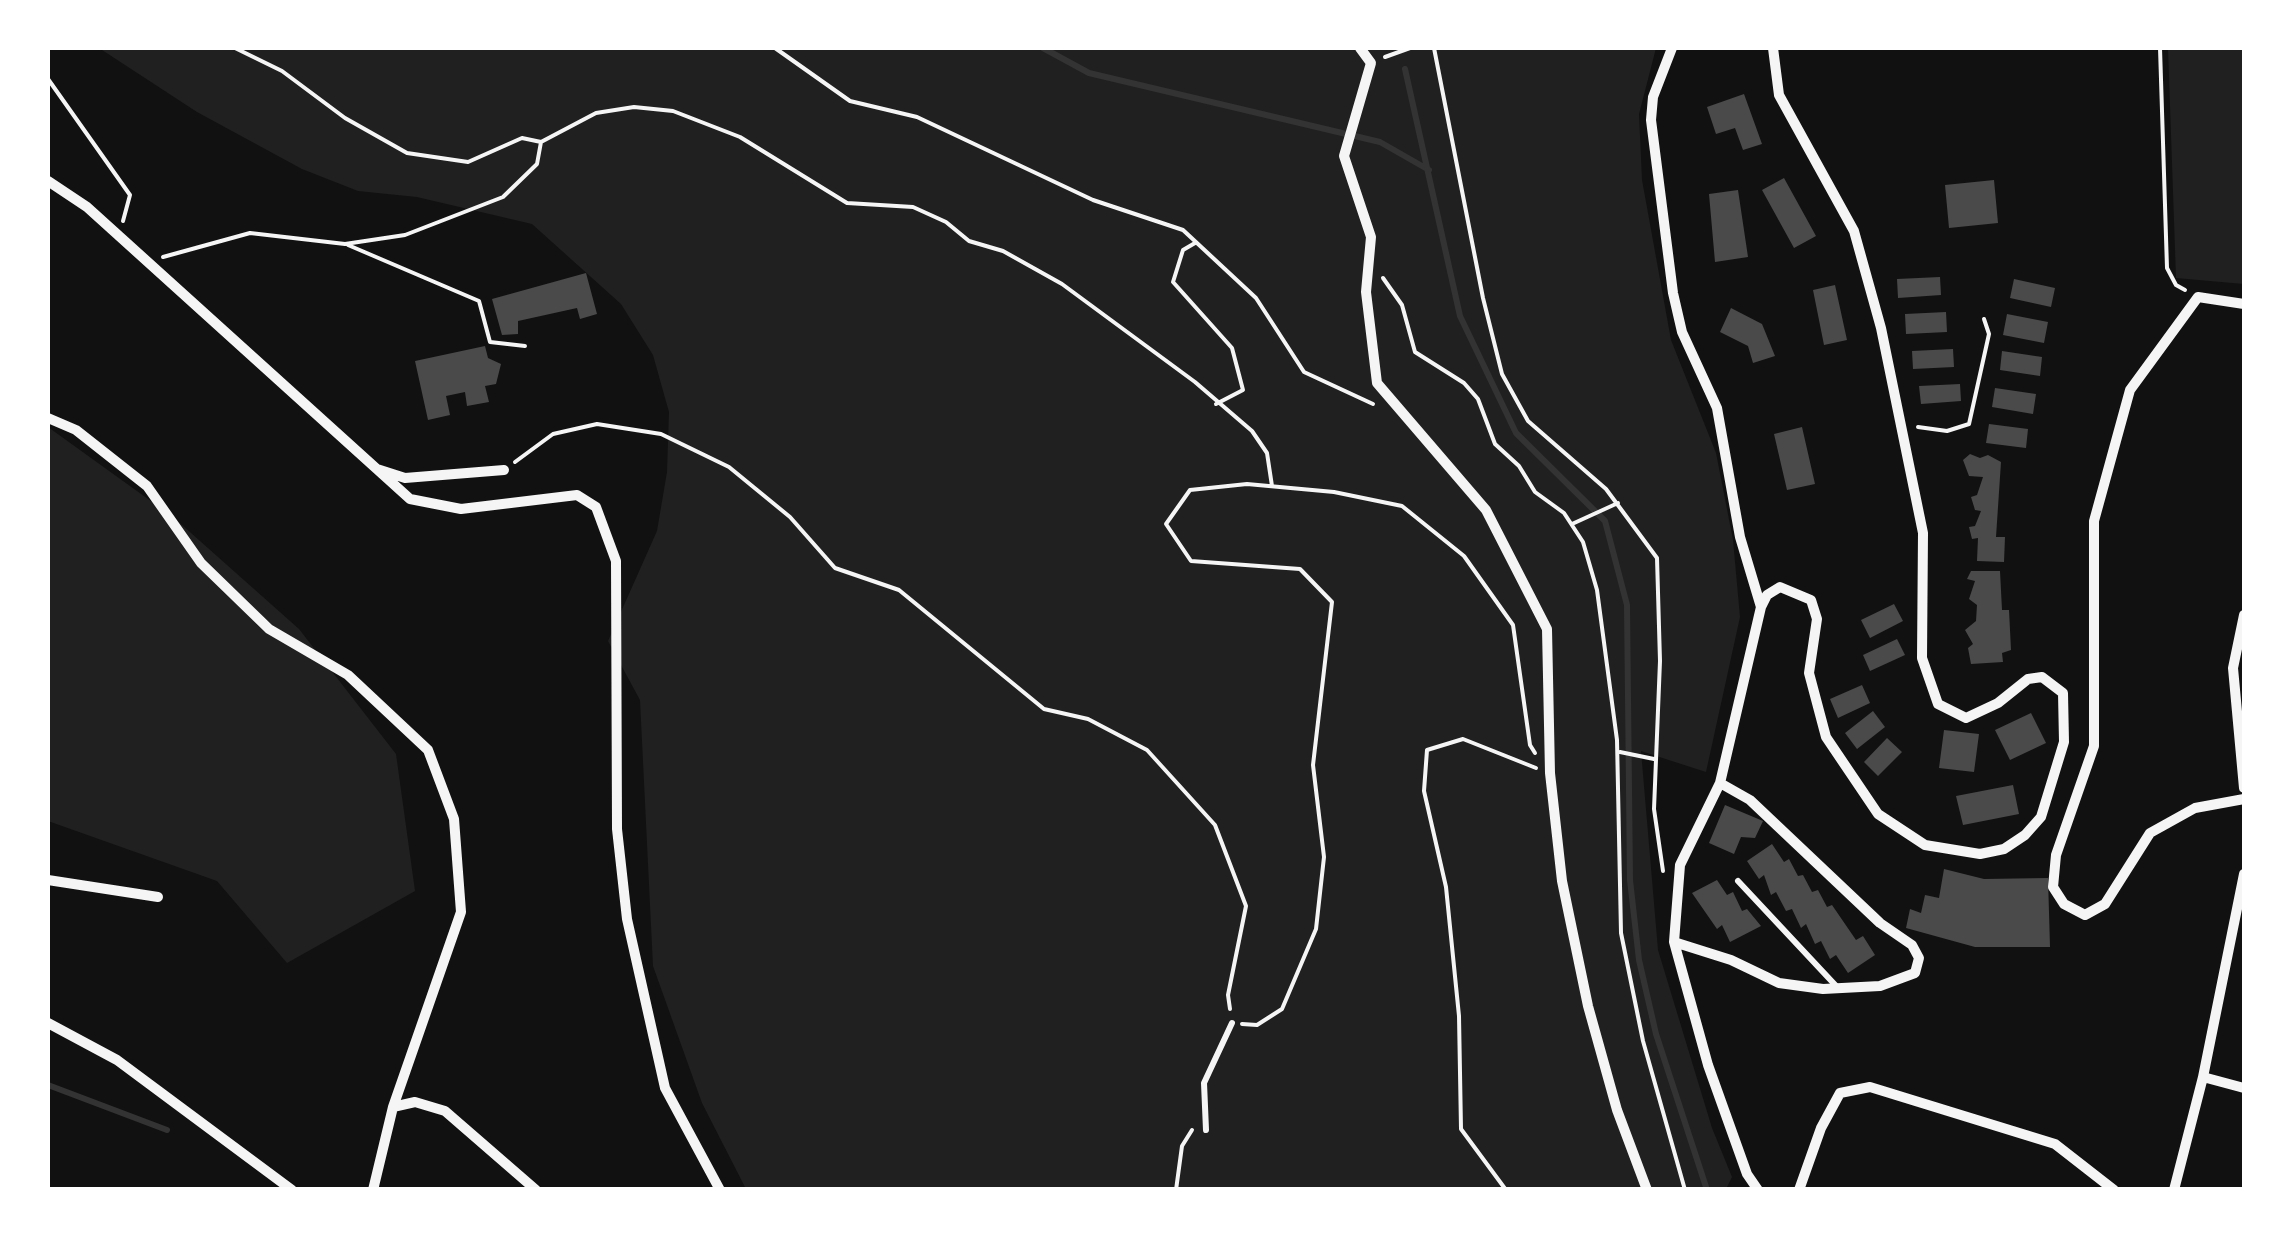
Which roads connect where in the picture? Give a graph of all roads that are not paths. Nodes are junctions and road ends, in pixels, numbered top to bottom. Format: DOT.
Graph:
graph roads {
  1 [pos="1360,48"];
  2 [pos="1672,48"];
  3 [pos="1773,48"];
  4 [pos="48,181"];
  5 [pos="2244,304"];
  6 [pos="48,418"];
  7 [pos="372,468"];
  8 [pos="504,470"];
  9 [pos="1760,607"];
  10 [pos="2244,615"];
  11 [pos="1720,783"];
  12 [pos="2244,788"];
  13 [pos="2244,798"];
  14 [pos="2244,874"];
  15 [pos="48,880"];
  16 [pos="1738,881"];
  17 [pos="158,897"];
  18 [pos="1674,942"];
  19 [pos="1838,988"];
  20 [pos="1232,1023"];
  21 [pos="48,1024"];
  22 [pos="2203,1077"];
  23 [pos="2244,1088"];
  24 [pos="393,1107"];
  25 [pos="1206,1130"];
  26 [pos="292,1190"];
  27 [pos="372,1190"];
  28 [pos="536,1190"];
  29 [pos="720,1190"];
  30 [pos="1647,1190"];
  31 [pos="1758,1190"];
  32 [pos="1799,1190"];
  33 [pos="2114,1190"];
  34 [pos="2174,1190"];
  1 -- 30 [label="street"];
  2 -- 9 [label="street"];
  3 -- 9 [label="street"];
  4 -- 7 [label="street"];
  5 -- 13 [label="street"];
  6 -- 24 [label="street"];
  7 -- 8 [label="street"];
  7 -- 29 [label="street"];
  9 -- 11 [label="street"];
  10 -- 12 [label="street"];
  11 -- 18 [label="street"];
  11 -- 19 [label="street"];
  14 -- 22 [label="street"];
  15 -- 17 [label="street"];
  16 -- 19 [label="lane"];
  18 -- 19 [label="street"];
  18 -- 31 [label="street"];
  20 -- 25 [label="lane"];
  21 -- 26 [label="street"];
  22 -- 23 [label="street"];
  22 -- 34 [label="street"];
  24 -- 27 [label="street"];
  24 -- 28 [label="street"];
  32 -- 33 [label="street"];
}
